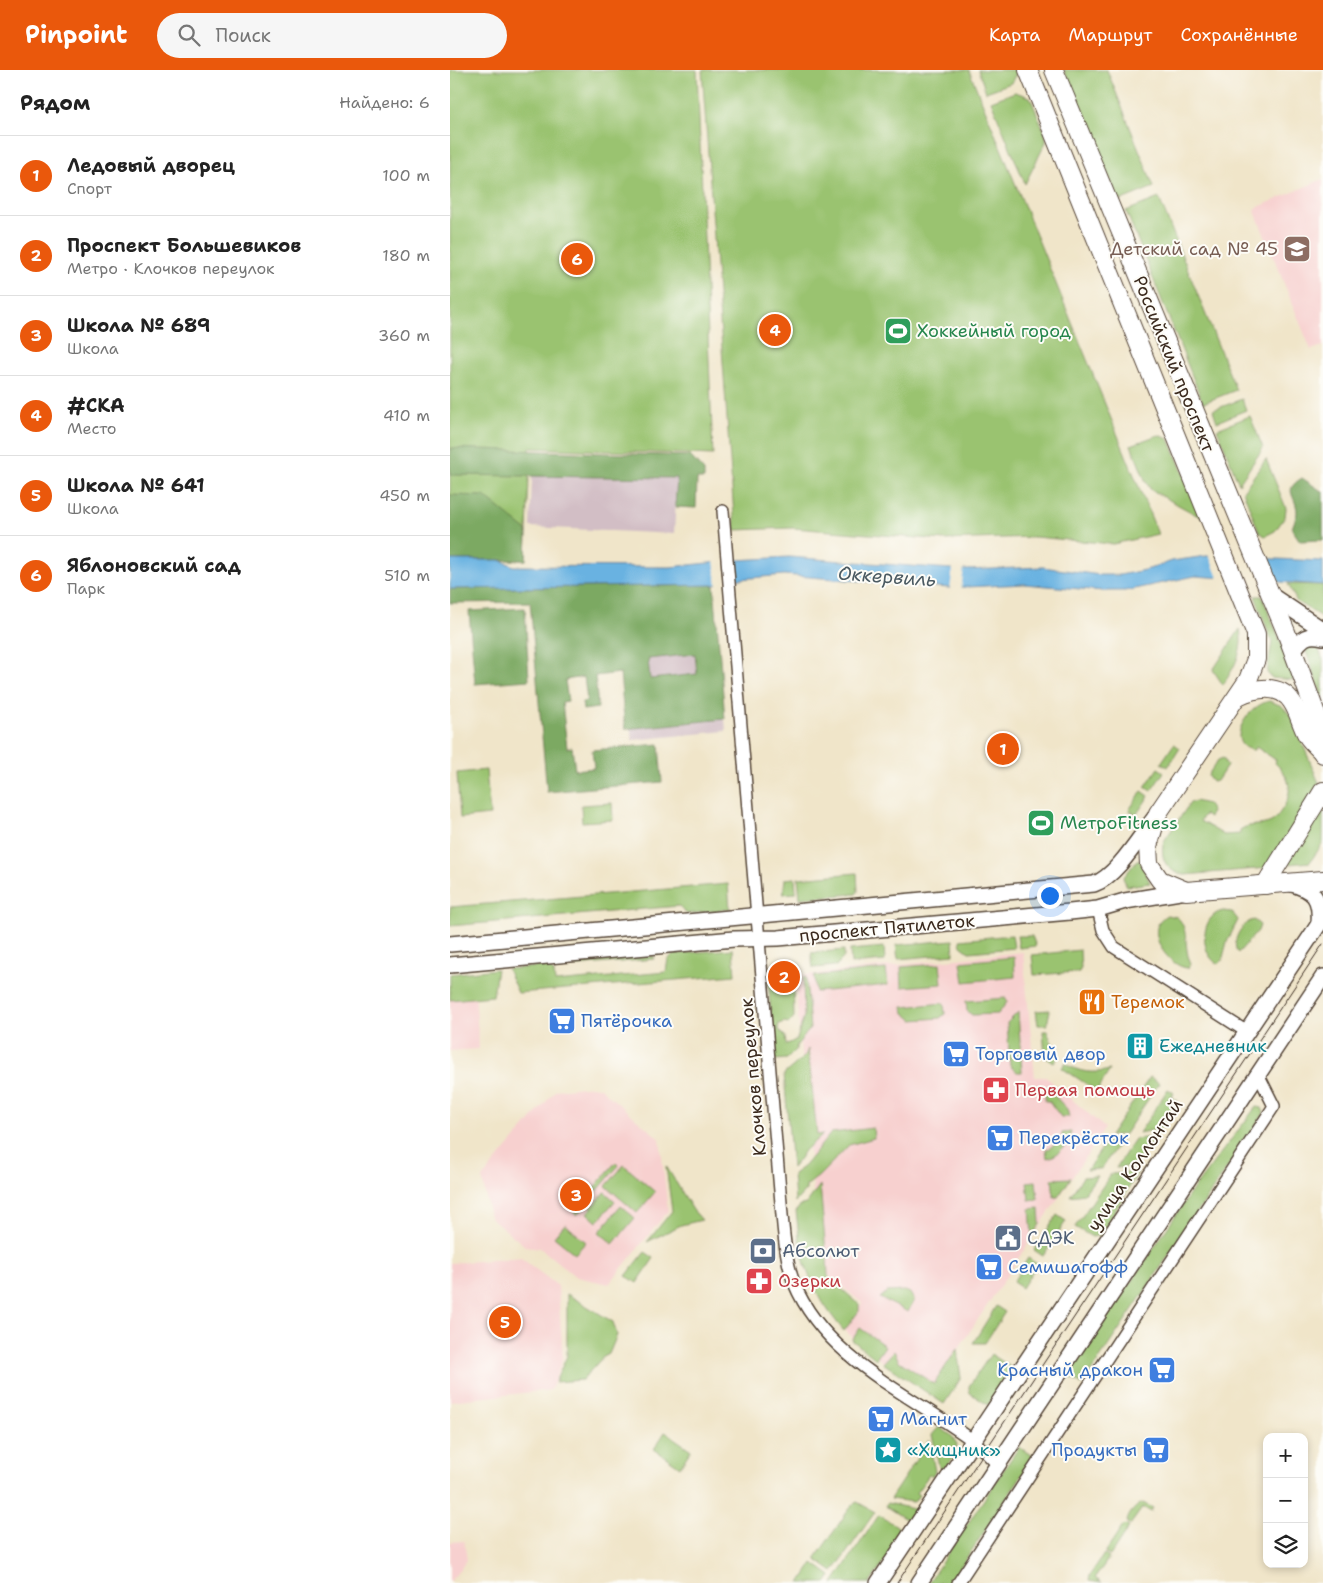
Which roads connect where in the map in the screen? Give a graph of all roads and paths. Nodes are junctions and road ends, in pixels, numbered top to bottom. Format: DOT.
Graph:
graph roads {
  1 [pos="1028,70"];
  2 [pos="1054,70"];
  3 [pos="723,511"];
  4 [pos="1272,596"];
  5 [pos="1323,630"];
  6 [pos="1323,638"];
  7 [pos="1293,651"];
  8 [pos="1238,696"];
  9 [pos="1323,753"];
  10 [pos="1323,791"];
  11 [pos="1158,813"];
  12 [pos="1323,880"];
  13 [pos="1288,883"];
  14 [pos="1266,885"];
  15 [pos="1186,891"];
  16 [pos="1098,909"];
  17 [pos="757,915"];
  18 [pos="1321,921"];
  19 [pos="759,938"];
  20 [pos="450,944"];
  21 [pos="450,965"];
  22 [pos="1323,977"];
  23 [pos="1247,1032"];
  24 [pos="1258,1074"];
  25 [pos="973,1441"];
  26 [pos="997,1464"];
  27 [pos="878,1583"];
  28 [pos="919,1583"];
  29 [pos="958,1583"];
  1 -- 8 [label="main road, Российский проспект"];
  2 -- 4 [label="main road, Российский проспект"];
  3 -- 17 [label="street, Клочков переулок"];
  4 -- 5 [label="main road"];
  4 -- 7 [label="main road"];
  6 -- 7 [label="main road"];
  7 -- 9 [label="main road"];
  8 -- 9 [label="main road"];
  8 -- 11 [label="main road"];
  10 -- 14 [label="main road"];
  11 -- 15 [label="main road"];
  11 -- 17 [label="main road, проспект Пятилеток"];
  12 -- 13 [label="main road, проспект Пятилеток"];
  13 -- 14 [label="main road, проспект Пятилеток"];
  13 -- 18 [label="main road"];
  14 -- 15 [label="main road, проспект Пятилеток"];
  15 -- 16 [label="main road, проспект Пятилеток"];
  16 -- 19 [label="main road, проспект Пятилеток"];
  16 -- 23 [label="street"];
  17 -- 19 [label="street, Клочков переулок"];
  17 -- 20 [label="main road, проспект Пятилеток"];
  18 -- 23 [label="main road, улица Коллонтай"];
  19 -- 21 [label="main road, проспект Пятилеток"];
  19 -- 25 [label="street, Клочков переулок"];
  22 -- 24 [label="main road"];
  23 -- 25 [label="main road, улица Коллонтай"];
  24 -- 26 [label="main road"];
  24 -- 29 [label="street"];
  25 -- 26 [label="street, Клочков переулок"];
  25 -- 27 [label="main road, улица Коллонтай"];
  26 -- 28 [label="main road"];
}
